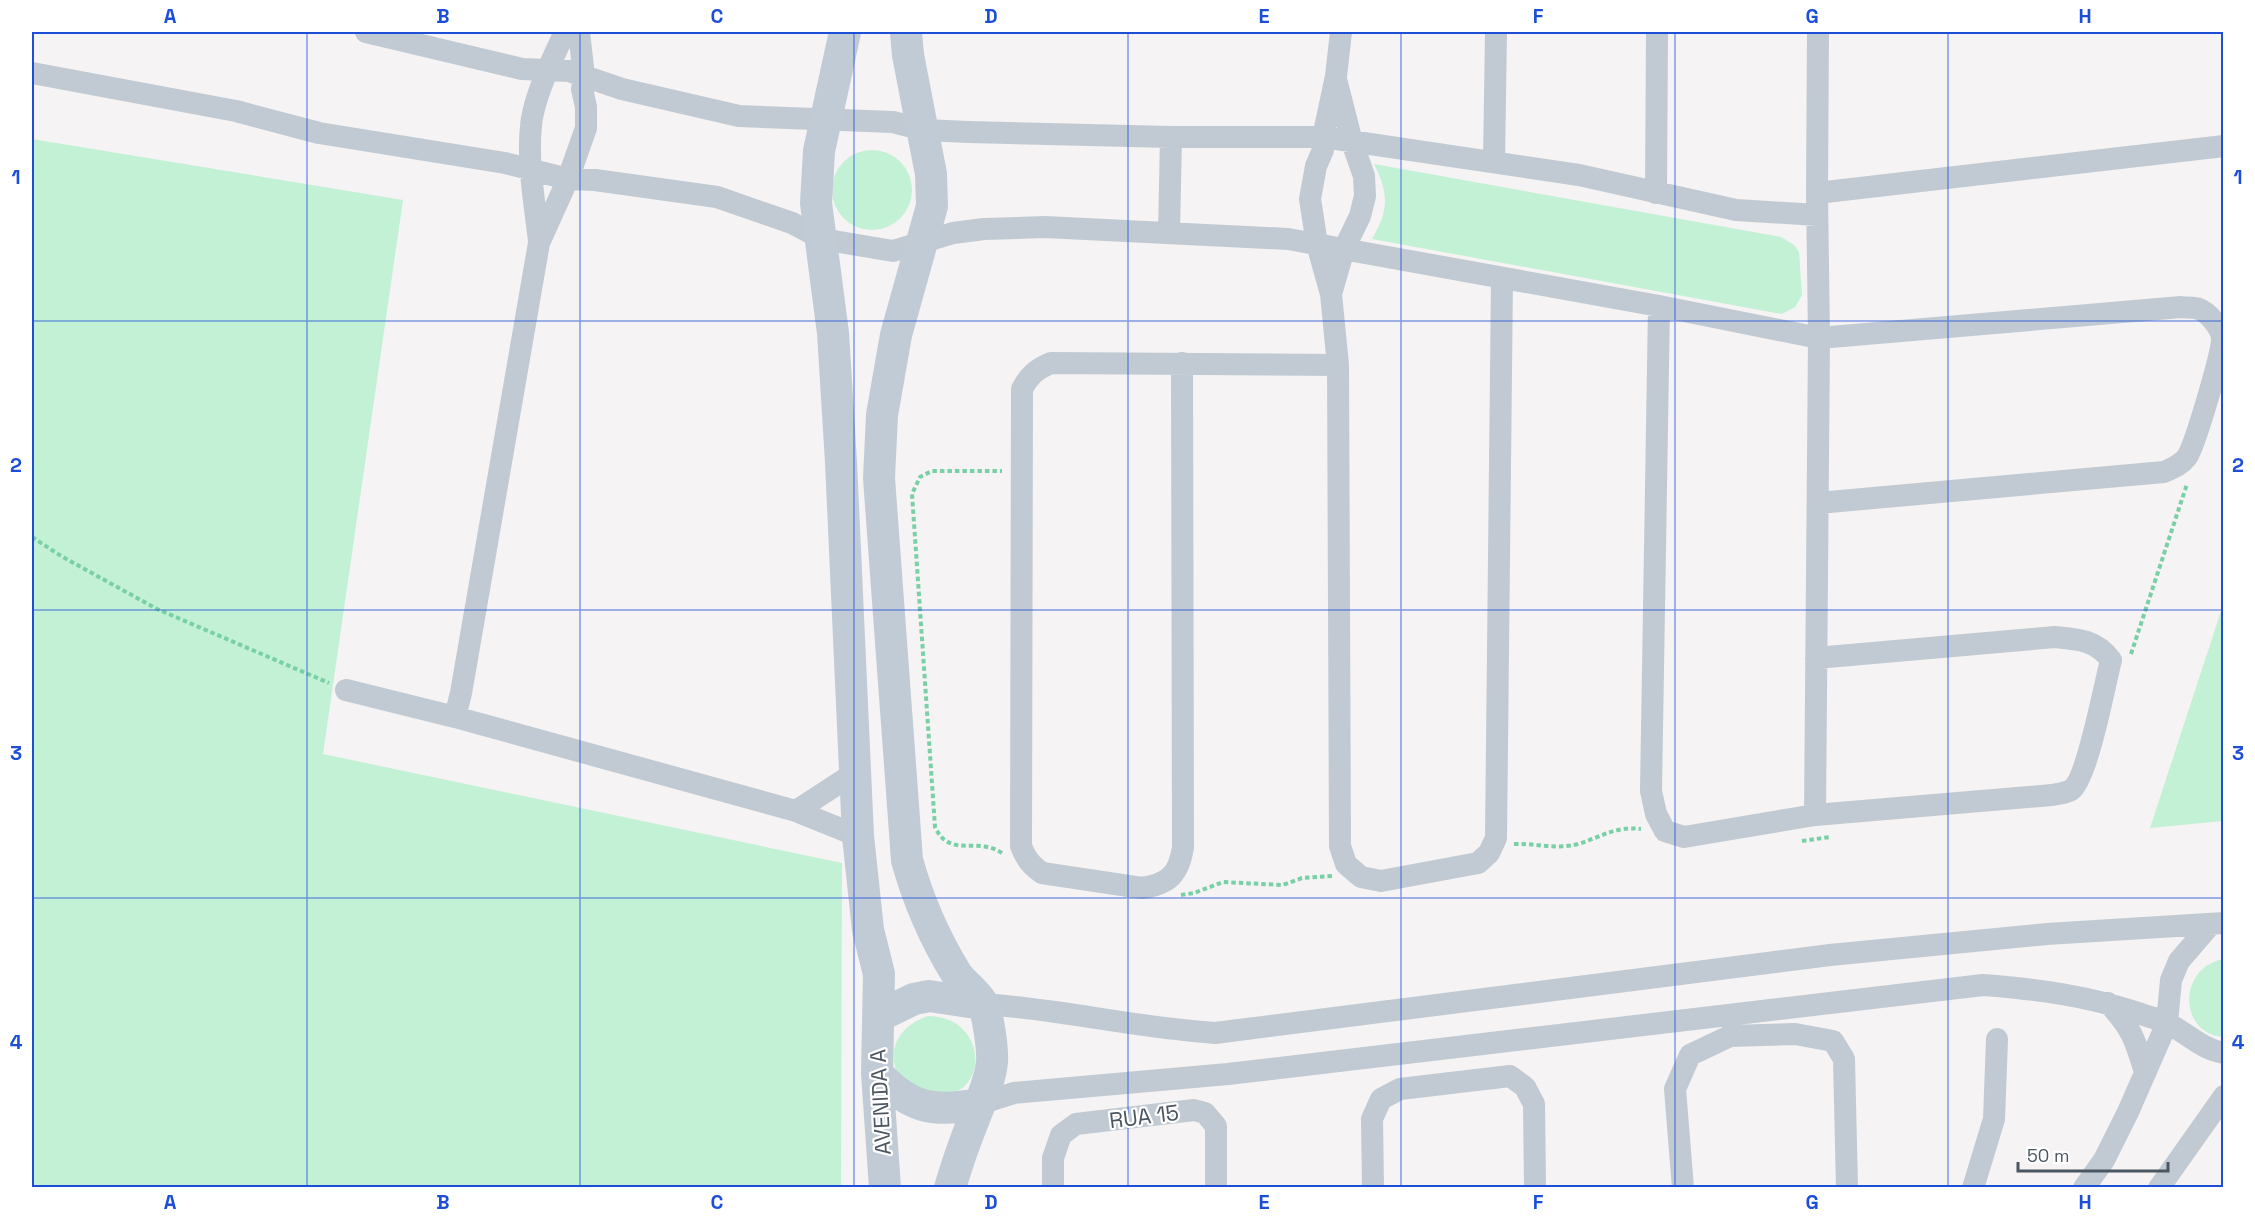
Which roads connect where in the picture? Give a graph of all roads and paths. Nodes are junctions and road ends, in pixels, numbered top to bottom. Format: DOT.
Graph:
graph roads {
  1 [pos="366,32"];
  2 [pos="565,32"];
  3 [pos="579,32"];
  4 [pos="845,32"];
  5 [pos="906,32"];
  6 [pos="1341,32"];
  7 [pos="1496,32"];
  8 [pos="1657,32"];
  9 [pos="1818,32"];
  10 [pos="1828,32"];
  11 [pos="547,70"];
  12 [pos="32,73"];
  13 [pos="584,76"];
  14 [pos="1336,76"];
  15 [pos="827,118"];
  16 [pos="924,130"];
  17 [pos="1323,136"];
  18 [pos="1171,137"];
  19 [pos="1352,142"];
  20 [pos="2223,146"];
  21 [pos="1494,162"];
  22 [pos="532,171"];
  23 [pos="568,179"];
  24 [pos="1656,192"];
  25 [pos="1817,204"];
  26 [pos="1169,233"];
  27 [pos="822,240"];
  28 [pos="539,243"];
  29 [pos="922,244"];
  30 [pos="1317,244"];
  31 [pos="1344,249"];
  32 [pos="1502,278"];
  33 [pos="1331,294"];
  34 [pos="1659,306"];
  35 [pos="1819,338"];
  36 [pos="1182,363"];
  37 [pos="1338,365"];
  38 [pos="2189,477"];
  39 [pos="1818,503"];
  40 [pos="32,537"];
  41 [pos="1816,658"];
  42 [pos="2128,662"];
  43 [pos="346,690"];
  44 [pos="455,717"];
  45 [pos="856,772"];
  46 [pos="796,811"];
  47 [pos="1815,815"];
  48 [pos="858,836"];
  49 [pos="2217,924"];
  50 [pos="879,974"];
  51 [pos="2107,1002"];
  52 [pos="983,1004"];
  53 [pos="879,1016"];
  54 [pos="2167,1023"];
  55 [pos="1997,1039"];
  56 [pos="2223,1053"];
  57 [pos="877,1072"];
  58 [pos="2145,1072"];
  59 [pos="2223,1096"];
  60 [pos="980,1104"];
  61 [pos="885,1188"];
  62 [pos="950,1188"];
  63 [pos="1053,1188"];
  64 [pos="1216,1188"];
  65 [pos="1373,1188"];
  66 [pos="1535,1188"];
  67 [pos="1683,1188"];
  68 [pos="1846,1188"];
  69 [pos="1973,1188"];
  70 [pos="2084,1188"];
  71 [pos="2159,1188"];
  1 -- 11 [label="street"];
  2 -- 11 [label="street"];
  3 -- 13 [label="street"];
  4 -- 15 [label="main road"];
  5 -- 16 [label="main road"];
  6 -- 14 [label="street"];
  7 -- 21 [label="street"];
  8 -- 24 [label="street"];
  9 -- 10 [label="street"];
  9 -- 25 [label="street"];
  11 -- 13 [label="street"];
  11 -- 22 [label="street"];
  12 -- 22 [label="street"];
  13 -- 15 [label="street"];
  13 -- 23 [label="street"];
  14 -- 17 [label="street"];
  14 -- 19 [label="street"];
  15 -- 16 [label="street"];
  15 -- 27 [label="main road"];
  16 -- 18 [label="street"];
  16 -- 29 [label="main road"];
  17 -- 18 [label="street"];
  17 -- 19 [label="street"];
  17 -- 30 [label="street"];
  18 -- 26 [label="street"];
  19 -- 21 [label="street"];
  19 -- 31 [label="street"];
  20 -- 25 [label="street"];
  21 -- 24 [label="street"];
  22 -- 23 [label="street"];
  22 -- 28 [label="street"];
  23 -- 27 [label="street"];
  23 -- 28 [label="street"];
  24 -- 25 [label="street"];
  25 -- 35 [label="street"];
  26 -- 29 [label="street"];
  26 -- 30 [label="street"];
  27 -- 29 [label="street"];
  27 -- 45 [label="main road, AVENIDA A"];
  28 -- 44 [label="street"];
  29 -- 52 [label="main road"];
  30 -- 31 [label="street"];
  30 -- 33 [label="street"];
  31 -- 32 [label="street"];
  31 -- 33 [label="street"];
  32 -- 34 [label="street"];
  32 -- 37 [label="street"];
  33 -- 37 [label="street"];
  34 -- 35 [label="street"];
  34 -- 47 [label="street"];
  35 -- 39 [label="street"];
  35 -- 39 [label="street"];
  36 -- 36 [label="street"];
  36 -- 37 [label="street"];
  38 -- 42 [label="path"];
  39 -- 41 [label="street"];
  40 -- 43 [label="path"];
  41 -- 47 [label="street"];
  41 -- 47 [label="street"];
  43 -- 44 [label="street"];
  44 -- 46 [label="street"];
  45 -- 46 [label="street"];
  45 -- 48 [label="main road, AVENIDA A"];
  46 -- 48 [label="street"];
  48 -- 50 [label="main road, AVENIDA A"];
  49 -- 52 [label="street"];
  49 -- 54 [label="street"];
  50 -- 52 [label="main road"];
  50 -- 53 [label="main road, AVENIDA A"];
  51 -- 54 [label="street"];
  51 -- 58 [label="street"];
  51 -- 60 [label="street"];
  52 -- 53 [label="main road"];
  52 -- 60 [label="main road"];
  53 -- 57 [label="main road, AVENIDA A"];
  54 -- 56 [label="street"];
  54 -- 58 [label="street"];
  55 -- 69 [label="street"];
  57 -- 60 [label="main road"];
  57 -- 61 [label="main road, AVENIDA A"];
  58 -- 70 [label="street"];
  59 -- 71 [label="street"];
  60 -- 62 [label="main road"];
  63 -- 64 [label="street, RUA 15"];
  65 -- 66 [label="street"];
  67 -- 68 [label="street"];
}
